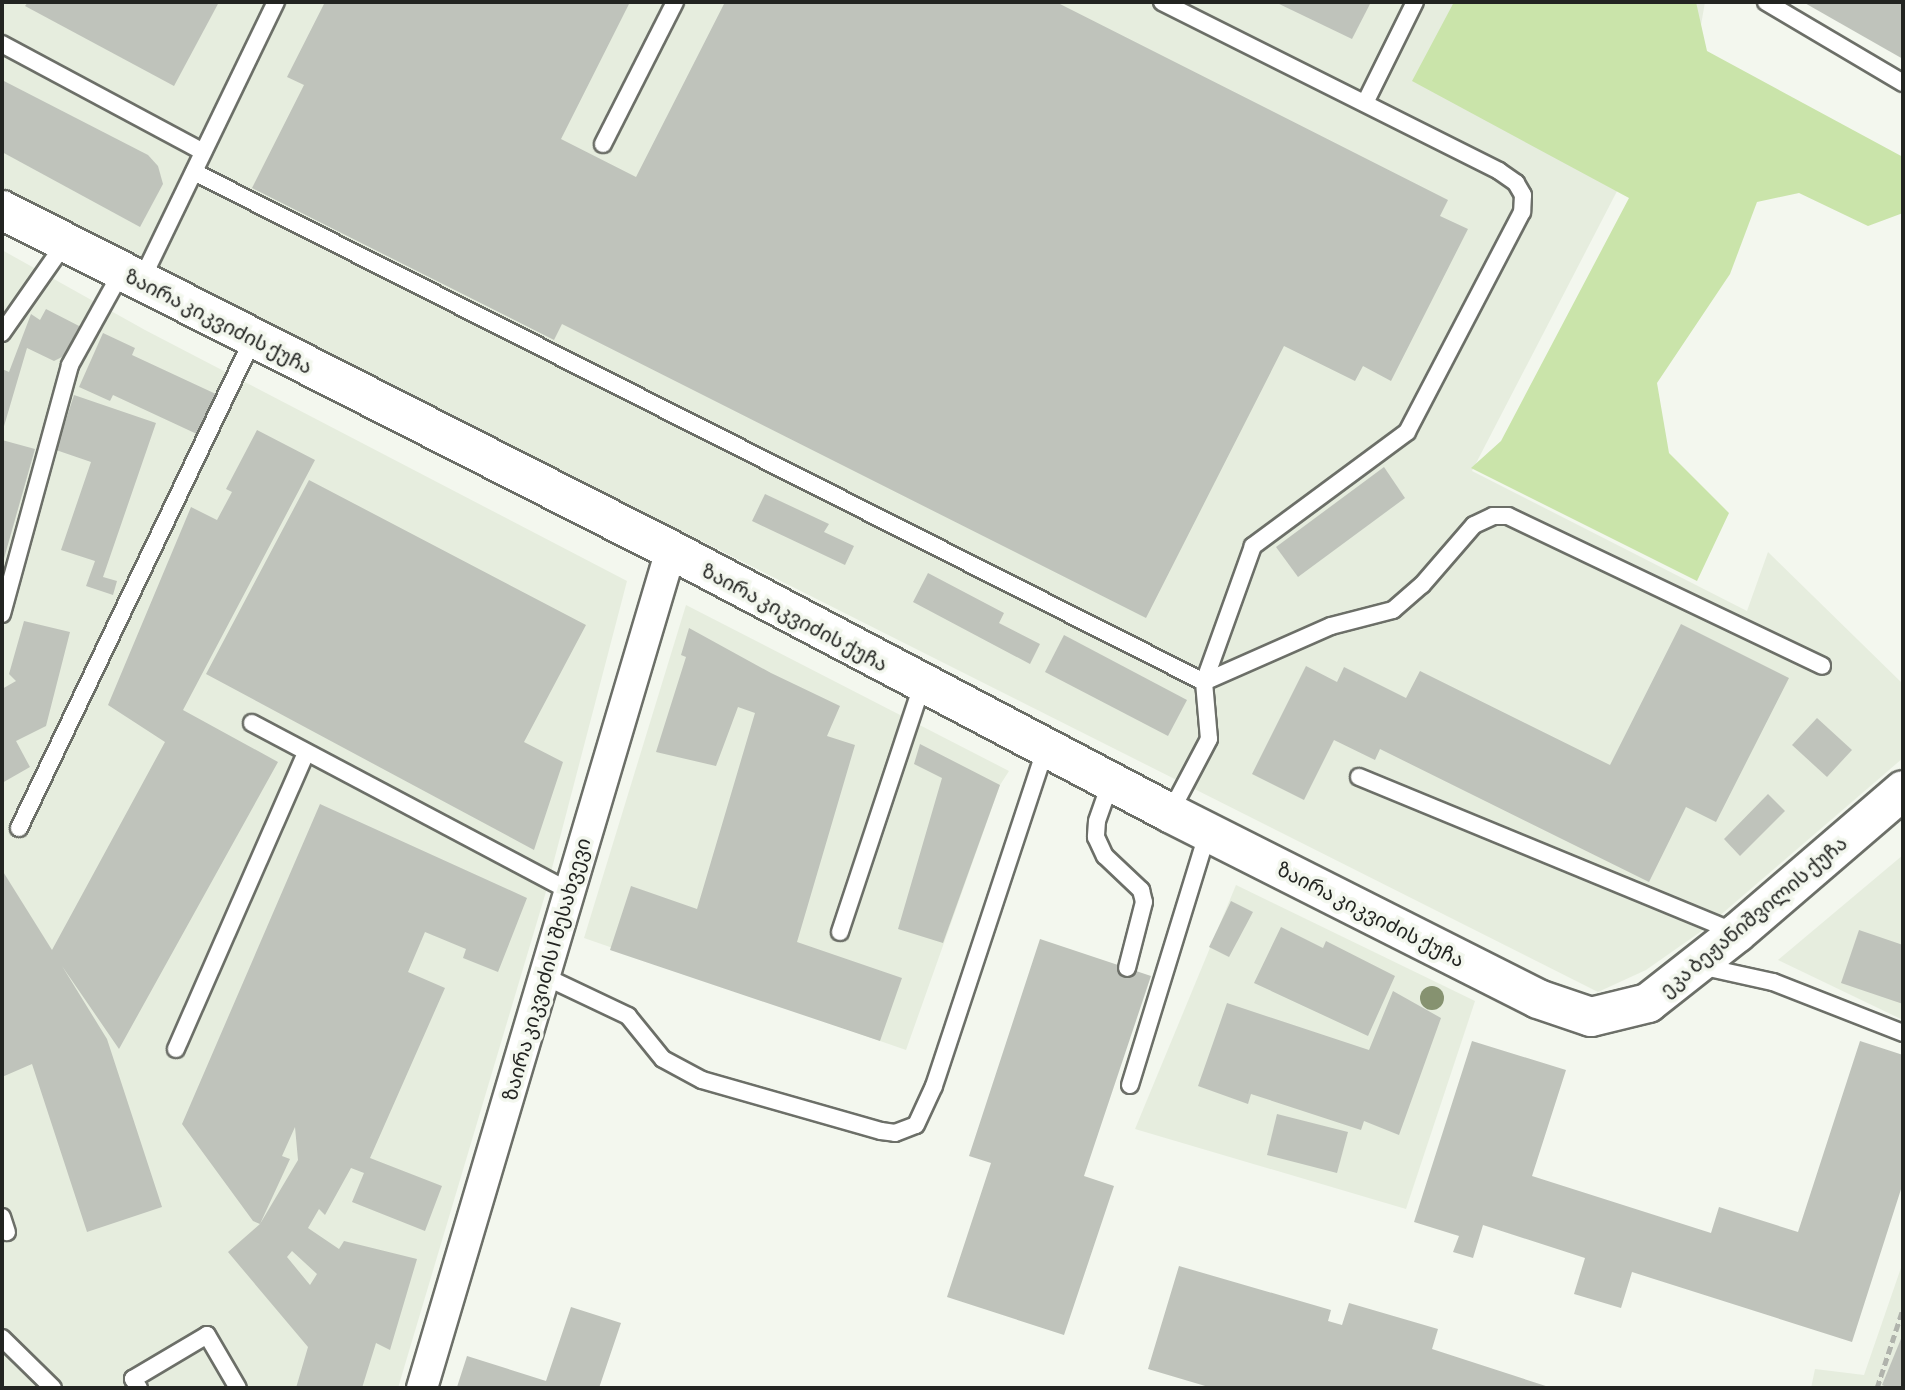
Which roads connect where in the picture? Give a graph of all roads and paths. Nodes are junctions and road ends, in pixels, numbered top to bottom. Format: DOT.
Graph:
graph roads {
  1 [pos="276,2"];
  2 [pos="675,2"];
  3 [pos="1162,2"];
  4 [pos="1415,2"];
  5 [pos="1766,2"];
  6 [pos="2,44"];
  7 [pos="1903,83"];
  8 [pos="1365,103"];
  9 [pos="603,144"];
  10 [pos="203,152"];
  11 [pos="194,172"];
  12 [pos="2,210"];
  13 [pos="65,242"];
  14 [pos="131,276"];
  15 [pos="3,330"];
  16 [pos="253,339"];
  17 [pos="671,550"];
  18 [pos="2,614"];
  19 [pos="1822,666"];
  20 [pos="1204,682"];
  21 [pos="922,685"];
  22 [pos="252,723"];
  23 [pos="1046,747"];
  24 [pos="306,753"];
  25 [pos="1359,777"];
  26 [pos="1111,781"];
  27 [pos="1903,790"];
  28 [pos="1170,813"];
  29 [pos="19,828"];
  30 [pos="1208,832"];
  31 [pos="569,891"];
  32 [pos="840,932"];
  33 [pos="1737,933"];
  34 [pos="1697,965"];
  35 [pos="1127,968"];
  36 [pos="546,977"];
  37 [pos="1591,1017"];
  38 [pos="1903,1033"];
  39 [pos="176,1049"];
  40 [pos="1130,1085"];
  41 [pos="1903,1309"];
  42 [pos="2,1338"];
  43 [pos="53,1388"];
  44 [pos="139,1388"];
  45 [pos="238,1388"];
  46 [pos="422,1388"];
  47 [pos="1877,1388"];
  1 -- 10 [label="lane"];
  2 -- 9 [label="lane"];
  3 -- 8 [label="lane"];
  4 -- 8 [label="lane"];
  5 -- 7 [label="lane"];
  6 -- 10 [label="lane"];
  8 -- 20 [label="lane"];
  10 -- 11 [label="lane"];
  11 -- 14 [label="lane"];
  11 -- 20 [label="lane"];
  12 -- 13 [label="street, ზაირა კიკვიძის ქუჩა"];
  13 -- 14 [label="street, ზაირა კიკვიძის ქუჩა"];
  13 -- 15 [label="lane"];
  14 -- 16 [label="street, ზაირა კიკვიძის ქუჩა"];
  14 -- 18 [label="lane"];
  16 -- 17 [label="street, ზაირა კიკვიძის ქუჩა"];
  16 -- 29 [label="lane"];
  17 -- 21 [label="street, ზაირა კიკვიძის ქუჩა"];
  17 -- 31 [label="street, ზაირა კიკვიძის I შესახვევი"];
  19 -- 20 [label="lane"];
  20 -- 28 [label="lane"];
  21 -- 23 [label="street, ზაირა კიკვიძის ქუჩა"];
  21 -- 32 [label="lane"];
  22 -- 24 [label="lane"];
  23 -- 26 [label="street, ზაირა კიკვიძის ქუჩა"];
  23 -- 36 [label="lane"];
  24 -- 31 [label="lane"];
  24 -- 39 [label="lane"];
  25 -- 33 [label="lane"];
  26 -- 28 [label="street, ზაირა კიკვიძის ქუჩა"];
  26 -- 35 [label="lane"];
  27 -- 33 [label="street, ეკა ბეჟანიშვილის ქუჩა"];
  28 -- 30 [label="street, ზაირა კიკვიძის ქუჩა"];
  30 -- 37 [label="street, ზაირა კიკვიძის ქუჩა"];
  30 -- 40 [label="lane"];
  31 -- 36 [label="street, ზაირა კიკვიძის I შესახვევი"];
  33 -- 34 [label="street, ეკა ბეჟანიშვილის ქუჩა"];
  34 -- 37 [label="street, ეკა ბეჟანიშვილის ქუჩა"];
  34 -- 38 [label="lane"];
  36 -- 46 [label="street, ზაირა კიკვიძის I შესახვევი"];
  41 -- 47 [label="path"];
  42 -- 43 [label="lane"];
  44 -- 45 [label="lane"];
}
